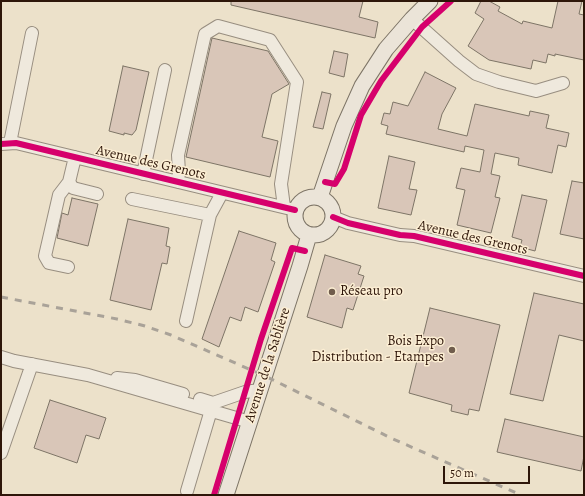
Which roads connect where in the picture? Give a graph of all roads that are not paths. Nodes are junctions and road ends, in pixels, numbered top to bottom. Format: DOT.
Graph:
graph roads {
  1 [pos="430,1"];
  2 [pos="412,19"];
  3 [pos="32,33"];
  4 [pos="165,70"];
  5 [pos="564,83"];
  6 [pos="6,144"];
  7 [pos="75,158"];
  8 [pos="143,174"];
  9 [pos="69,182"];
  10 [pos="178,182"];
  11 [pos="222,193"];
  12 [pos="97,194"];
  13 [pos="320,197"];
  14 [pos="132,199"];
  15 [pos="289,209"];
  16 [pos="210,215"];
  17 [pos="333,218"];
  18 [pos="309,235"];
  19 [pos="68,267"];
  20 [pos="584,276"];
  21 [pos="186,321"];
  22 [pos="1,357"];
  23 [pos="32,364"];
  24 [pos="88,375"];
  25 [pos="260,390"];
  26 [pos="212,410"];
  27 [pos="250,422"];
  28 [pos="1,453"];
  29 [pos="187,491"];
  30 [pos="226,495"];
  1 -- 2 [label="main road"];
  2 -- 5 [label="street"];
  2 -- 13 [label="main road"];
  3 -- 6 [label="street"];
  4 -- 8 [label="street"];
  6 -- 7 [label="street, Avenue des Grenots"];
  7 -- 8 [label="street, Avenue des Grenots"];
  7 -- 9 [label="street"];
  8 -- 10 [label="street, Avenue des Grenots"];
  9 -- 12 [label="street"];
  9 -- 19 [label="street"];
  10 -- 11 [label="street, Avenue des Grenots"];
  10 -- 15 [label="street"];
  11 -- 15 [label="street, Avenue des Grenots"];
  11 -- 16 [label="street"];
  13 -- 15 [label="main road"];
  13 -- 17 [label="main road"];
  14 -- 16 [label="street"];
  15 -- 18 [label="main road"];
  16 -- 21 [label="street"];
  17 -- 18 [label="main road"];
  17 -- 20 [label="street, Avenue des Grenots"];
  18 -- 25 [label="main road, Avenue de la Sablière"];
  22 -- 23 [label="street"];
  23 -- 24 [label="street"];
  23 -- 28 [label="street"];
  24 -- 25 [label="street"];
  24 -- 26 [label="street"];
  25 -- 27 [label="main road, Avenue de la Sablière"];
  26 -- 27 [label="street"];
  26 -- 29 [label="street"];
  27 -- 30 [label="main road, Avenue de la Sablière"];
}
